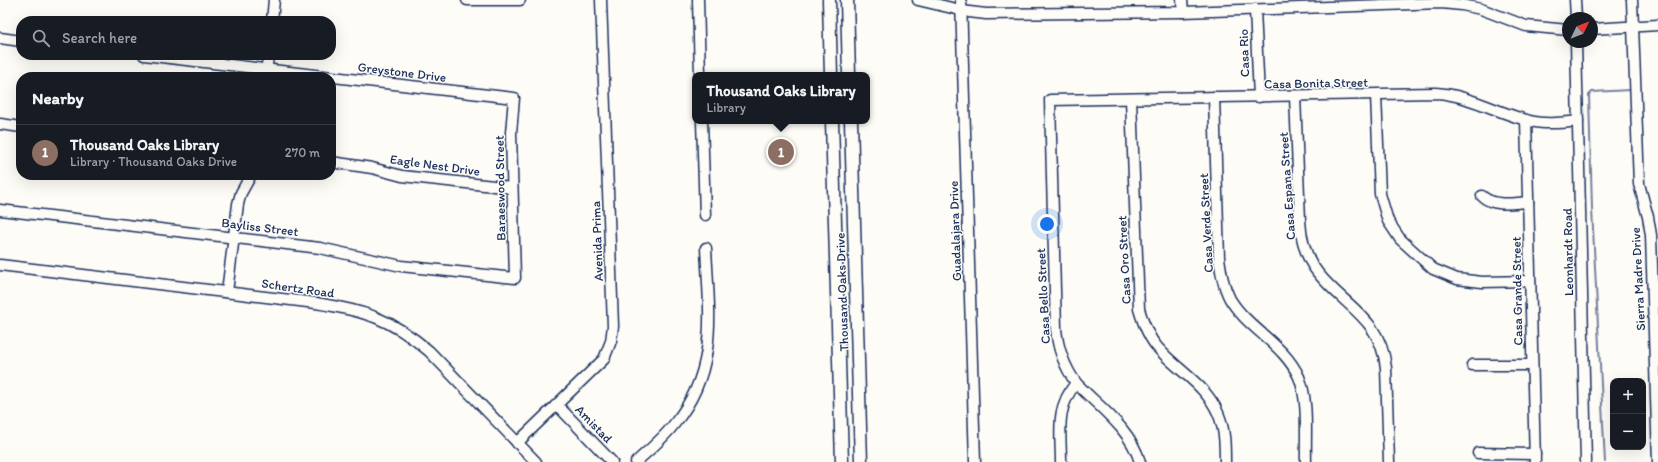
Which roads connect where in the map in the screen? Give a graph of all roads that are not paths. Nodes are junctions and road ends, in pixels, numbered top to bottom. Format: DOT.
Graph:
graph roads {
  1 [pos="274,0"];
  2 [pos="467,0"];
  3 [pos="508,0"];
  4 [pos="520,0"];
  5 [pos="602,0"];
  6 [pos="698,0"];
  7 [pos="829,0"];
  8 [pos="847,0"];
  9 [pos="918,0"];
  10 [pos="1182,0"];
  11 [pos="1575,0"];
  12 [pos="1632,0"];
  13 [pos="961,5"];
  14 [pos="1255,9"];
  15 [pos="1183,12"];
  16 [pos="1576,12"];
  17 [pos="272,16"];
  18 [pos="1658,25"];
  19 [pos="1633,26"];
  20 [pos="1562,29"];
  21 [pos="1598,29"];
  22 [pos="0,38"];
  23 [pos="16,40"];
  24 [pos="1576,48"];
  25 [pos="178,60"];
  26 [pos="267,60"];
  27 [pos="259,72"];
  28 [pos="266,72"];
  29 [pos="700,72"];
  30 [pos="831,72"];
  31 [pos="849,72"];
  32 [pos="336,80"];
  33 [pos="1376,95"];
  34 [pos="1295,96"];
  35 [pos="1259,97"];
  36 [pos="514,98"];
  37 [pos="1214,98"];
  38 [pos="1131,99"];
  39 [pos="1050,100"];
  40 [pos="1526,120"];
  41 [pos="1578,121"];
  42 [pos="0,124"];
  43 [pos="702,124"];
  44 [pos="832,124"];
  45 [pos="850,124"];
  46 [pos="16,126"];
  47 [pos="336,163"];
  48 [pos="248,180"];
  49 [pos="512,188"];
  50 [pos="1482,196"];
  51 [pos="1528,202"];
  52 [pos="0,210"];
  53 [pos="705,215"];
  54 [pos="234,237"];
  55 [pos="706,248"];
  56 [pos="0,265"];
  57 [pos="515,278"];
  58 [pos="1530,281"];
  59 [pos="227,292"];
  60 [pos="1472,365"];
  61 [pos="1532,365"];
  62 [pos="1076,383"];
  63 [pos="1657,398"];
  64 [pos="557,405"];
  65 [pos="517,443"];
  66 [pos="1478,454"];
  67 [pos="1535,458"];
  68 [pos="536,462"];
  69 [pos="612,462"];
  70 [pos="636,462"];
  71 [pos="842,462"];
  72 [pos="861,462"];
  73 [pos="975,462"];
  74 [pos="1062,462"];
  75 [pos="1140,462"];
  76 [pos="1225,462"];
  77 [pos="1306,462"];
  78 [pos="1388,462"];
  79 [pos="1586,462"];
  80 [pos="1658,462"];
  1 -- 17 [label="street"];
  2 -- 3 [label="street"];
  3 -- 4 [label="street"];
  5 -- 64 [label="street, Avenida Prima"];
  6 -- 29 [label="street"];
  7 -- 30 [label="main road"];
  8 -- 31 [label="main road"];
  9 -- 13 [label="street"];
  10 -- 15 [label="street"];
  11 -- 16 [label="street"];
  12 -- 19 [label="street, Sierra Madre Drive"];
  13 -- 15 [label="street"];
  13 -- 73 [label="street, Guadalajara Drive"];
  14 -- 15 [label="street"];
  14 -- 20 [label="street"];
  14 -- 35 [label="street, Casa Rio"];
  18 -- 19 [label="street"];
  19 -- 21 [label="street"];
  19 -- 63 [label="street, Sierra Madre Drive"];
  22 -- 23 [label="street"];
  24 -- 41 [label="street, Leonhardt Road"];
  25 -- 27 [label="street, Greystone Drive"];
  26 -- 28 [label="street"];
  32 -- 36 [label="street, Greystone Drive"];
  33 -- 34 [label="street, Casa Bonita Street"];
  33 -- 40 [label="street, Casa Bonita Street"];
  33 -- 58 [label="street"];
  34 -- 35 [label="street, Casa Bonita Street"];
  34 -- 78 [label="street, Casa Espana Street"];
  35 -- 37 [label="street, Casa Bonita Street"];
  36 -- 49 [label="street, Baraeswood Street"];
  37 -- 38 [label="street, Casa Bonita Street"];
  37 -- 77 [label="street, Casa Verde Street"];
  38 -- 39 [label="street, Casa Bonita Street"];
  38 -- 76 [label="street, Casa Oro Street"];
  39 -- 62 [label="street, Casa Bello Street"];
  40 -- 41 [label="street, Casa Bonita Street"];
  40 -- 51 [label="street, Casa Grande Street"];
  41 -- 79 [label="street, Leonhardt Road"];
  42 -- 46 [label="street"];
  43 -- 53 [label="street"];
  44 -- 71 [label="main road, Thousand Oaks Drive"];
  45 -- 72 [label="main road, Thousand Oaks Drive"];
  47 -- 49 [label="street, Eagle Nest Drive"];
  48 -- 54 [label="street"];
  49 -- 57 [label="street, Baraeswood Street"];
  50 -- 51 [label="street"];
  51 -- 58 [label="street, Casa Grande Street"];
  52 -- 54 [label="street, Bayliss Street"];
  54 -- 57 [label="street, Bayliss Street"];
  54 -- 59 [label="street"];
  55 -- 70 [label="street"];
  56 -- 59 [label="street, Schertz Road"];
  58 -- 61 [label="street, Casa Grande Street"];
  59 -- 65 [label="street, Schertz Road"];
  60 -- 61 [label="street"];
  61 -- 67 [label="street, Casa Grande Street"];
  62 -- 74 [label="street"];
  62 -- 75 [label="street, Casa Bello Street"];
  63 -- 80 [label="street, Sierra Madre Drive"];
  64 -- 65 [label="street, Avenida Prima"];
  64 -- 69 [label="street, Amistad"];
  65 -- 68 [label="street, Schertz Road"];
  66 -- 67 [label="street"];
}
